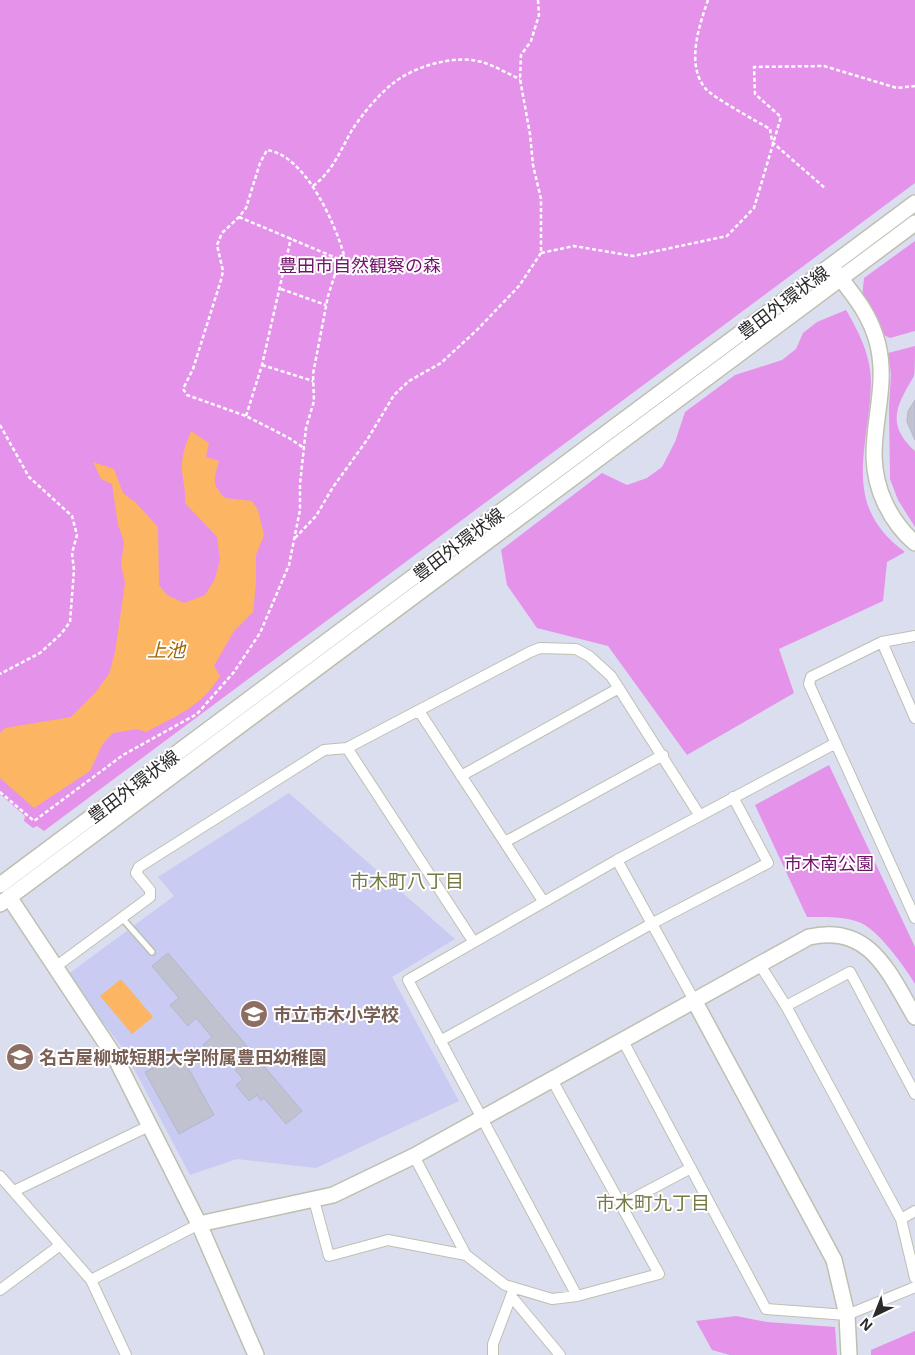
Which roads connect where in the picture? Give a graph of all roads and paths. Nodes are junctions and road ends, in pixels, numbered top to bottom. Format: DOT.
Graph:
graph roads {
  1 [pos="538,0"];
  2 [pos="708,0"];
  3 [pos="520,79"];
  4 [pos="915,86"];
  5 [pos="772,142"];
  6 [pos="313,186"];
  7 [pos="826,189"];
  8 [pos="915,203"];
  9 [pos="239,217"];
  10 [pos="915,223"];
  11 [pos="291,238"];
  12 [pos="541,253"];
  13 [pos="342,260"];
  14 [pos="831,266"];
  15 [pos="841,279"];
  16 [pos="281,289"];
  17 [pos="326,305"];
  18 [pos="262,365"];
  19 [pos="313,381"];
  20 [pos="246,416"];
  21 [pos="0,425"];
  22 [pos="304,448"];
  23 [pos="293,539"];
  24 [pos="915,542"];
  25 [pos="915,636"];
  26 [pos="882,642"];
  27 [pos="0,674"];
  28 [pos="619,688"];
  29 [pos="419,711"];
  30 [pos="915,718"];
  31 [pos="836,743"];
  32 [pos="348,748"];
  33 [pos="662,755"];
  34 [pos="461,776"];
  35 [pos="0,792"];
  36 [pos="733,797"];
  37 [pos="700,816"];
  38 [pos="505,842"];
  39 [pos="617,860"];
  40 [pos="2,890"];
  41 [pos="543,901"];
  42 [pos="121,918"];
  43 [pos="915,918"];
  44 [pos="652,923"];
  45 [pos="473,941"];
  46 [pos="152,952"];
  47 [pos="760,965"];
  48 [pos="54,968"];
  49 [pos="695,1002"];
  50 [pos="786,1006"];
  51 [pos="915,1017"];
  52 [pos="622,1039"];
  53 [pos="440,1040"];
  54 [pos="551,1078"];
  55 [pos="915,1094"];
  56 [pos="483,1117"];
  57 [pos="149,1126"];
  58 [pos="414,1156"];
  59 [pos="691,1168"];
  60 [pos="0,1176"];
  61 [pos="14,1191"];
  62 [pos="314,1200"];
  63 [pos="621,1205"];
  64 [pos="915,1211"];
  65 [pos="900,1219"];
  66 [pos="199,1224"];
  67 [pos="59,1246"];
  68 [pos="466,1255"];
  69 [pos="915,1278"];
  70 [pos="91,1280"];
  71 [pos="915,1287"];
  72 [pos="0,1290"];
  73 [pos="512,1292"];
  74 [pos="578,1296"];
  75 [pos="847,1315"];
  76 [pos="493,1350"];
  77 [pos="126,1355"];
  78 [pos="256,1355"];
  79 [pos="503,1355"];
  80 [pos="560,1355"];
  81 [pos="849,1355"];
  1 -- 3 [label="path"];
  2 -- 5 [label="path"];
  3 -- 6 [label="path"];
  3 -- 12 [label="path"];
  4 -- 5 [label="path"];
  5 -- 7 [label="path"];
  5 -- 12 [label="path"];
  6 -- 9 [label="path"];
  6 -- 13 [label="path"];
  8 -- 14 [label="street, 豊田外環状線"];
  9 -- 11 [label="path"];
  9 -- 20 [label="path"];
  10 -- 15 [label="street, 豊田外環状線"];
  11 -- 13 [label="path"];
  11 -- 16 [label="path"];
  12 -- 23 [label="path"];
  13 -- 17 [label="path"];
  14 -- 15 [label="street"];
  14 -- 40 [label="street, 豊田外環状線"];
  15 -- 24 [label="street"];
  15 -- 40 [label="street, 豊田外環状線"];
  16 -- 17 [label="path"];
  16 -- 18 [label="path"];
  17 -- 19 [label="path"];
  18 -- 19 [label="path"];
  18 -- 20 [label="path"];
  19 -- 22 [label="path"];
  20 -- 22 [label="path"];
  21 -- 27 [label="path"];
  22 -- 23 [label="path"];
  23 -- 35 [label="path"];
  25 -- 26 [label="street"];
  26 -- 30 [label="street"];
  26 -- 31 [label="street"];
  28 -- 29 [label="street"];
  28 -- 33 [label="street"];
  28 -- 34 [label="street"];
  29 -- 32 [label="street"];
  29 -- 34 [label="street"];
  31 -- 36 [label="street"];
  31 -- 43 [label="street"];
  32 -- 42 [label="street"];
  32 -- 45 [label="street"];
  33 -- 37 [label="street"];
  33 -- 38 [label="street"];
  34 -- 38 [label="street"];
  36 -- 37 [label="street"];
  36 -- 44 [label="street"];
  37 -- 39 [label="street"];
  38 -- 41 [label="street"];
  39 -- 41 [label="street"];
  39 -- 44 [label="street"];
  40 -- 48 [label="street"];
  41 -- 45 [label="street"];
  42 -- 46 [label="lane"];
  42 -- 48 [label="street"];
  44 -- 49 [label="street"];
  44 -- 53 [label="street"];
  45 -- 53 [label="street"];
  47 -- 49 [label="street"];
  47 -- 50 [label="street"];
  47 -- 51 [label="street"];
  48 -- 57 [label="street"];
  49 -- 52 [label="street"];
  49 -- 75 [label="street"];
  50 -- 55 [label="street"];
  50 -- 65 [label="street"];
  52 -- 54 [label="street"];
  52 -- 59 [label="street"];
  53 -- 56 [label="street"];
  54 -- 56 [label="street"];
  54 -- 63 [label="street"];
  56 -- 58 [label="street"];
  56 -- 74 [label="street"];
  57 -- 61 [label="street"];
  57 -- 66 [label="street"];
  58 -- 62 [label="street"];
  58 -- 68 [label="street"];
  59 -- 63 [label="street"];
  59 -- 75 [label="street"];
  60 -- 61 [label="street"];
  61 -- 67 [label="street"];
  62 -- 66 [label="street"];
  62 -- 68 [label="street"];
  63 -- 74 [label="street"];
  64 -- 65 [label="street"];
  65 -- 69 [label="street"];
  66 -- 70 [label="street"];
  66 -- 78 [label="street"];
  67 -- 70 [label="street"];
  67 -- 72 [label="street"];
  68 -- 73 [label="street"];
  70 -- 77 [label="street"];
  71 -- 75 [label="street"];
  73 -- 74 [label="street"];
  73 -- 76 [label="street"];
  73 -- 80 [label="street"];
  75 -- 81 [label="street"];
  76 -- 79 [label="street"];
}
